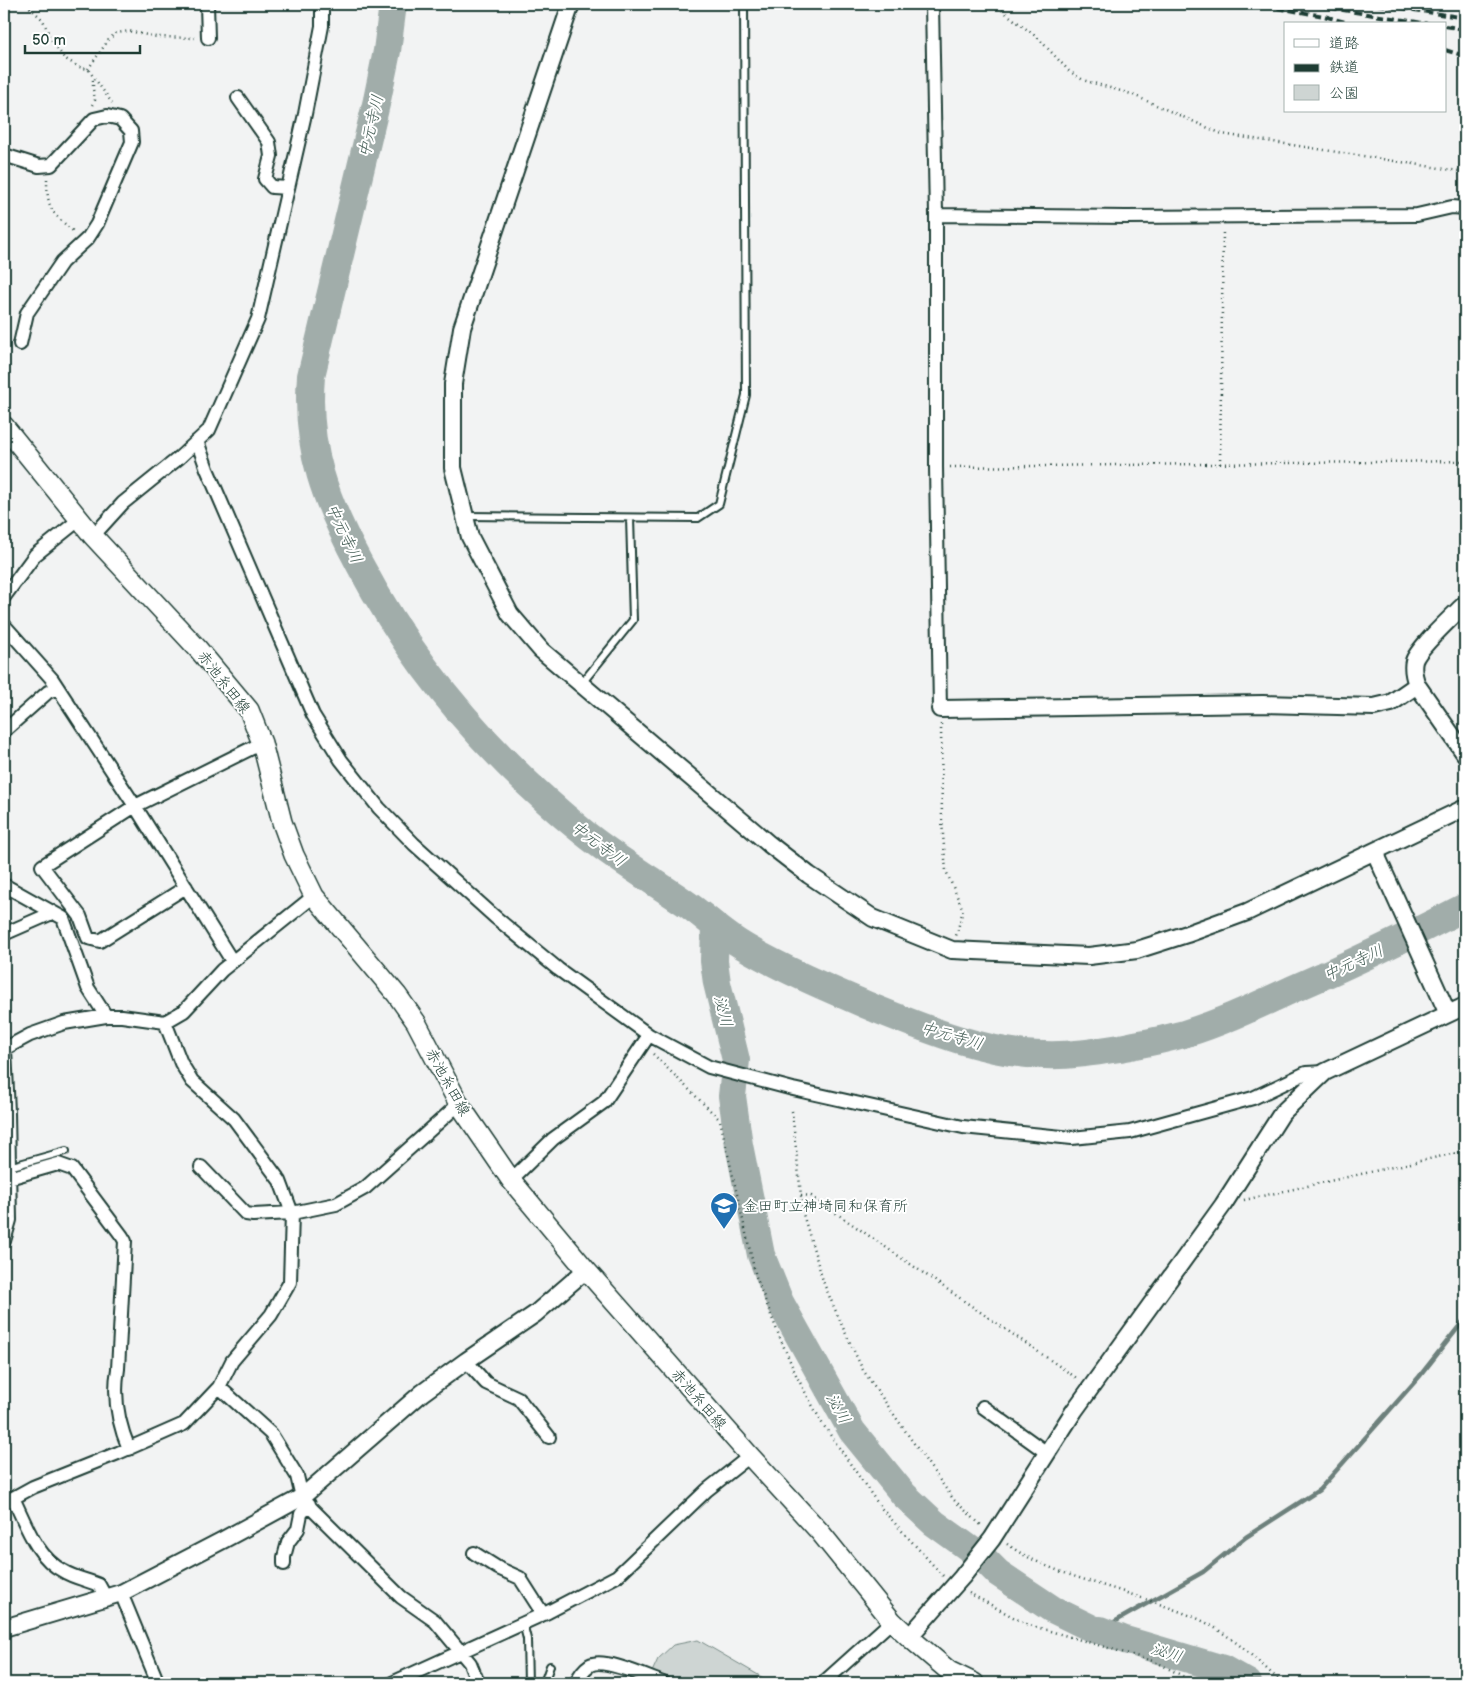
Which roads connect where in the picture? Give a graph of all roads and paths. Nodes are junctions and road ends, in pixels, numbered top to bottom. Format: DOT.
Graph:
graph roads {
  1 [pos="26,4"];
  2 [pos="207,4"];
  3 [pos="322,4"];
  4 [pos="744,4"];
  5 [pos="932,4"];
  6 [pos="994,4"];
  7 [pos="570,6"];
  8 [pos="208,38"];
  9 [pos="88,69"];
  10 [pos="238,98"];
  11 [pos="112,117"];
  12 [pos="4,155"];
  13 [pos="47,166"];
  14 [pos="1465,172"];
  15 [pos="288,188"];
  16 [pos="1465,208"];
  17 [pos="936,215"];
  18 [pos="1224,216"];
  19 [pos="84,242"];
  20 [pos="20,344"];
  21 [pos="4,426"];
  22 [pos="197,441"];
  23 [pos="1465,461"];
  24 [pos="1220,464"];
  25 [pos="936,467"];
  26 [pos="465,516"];
  27 [pos="630,518"];
  28 [pos="80,519"];
  29 [pos="93,536"];
  30 [pos="4,597"];
  31 [pos="1465,604"];
  32 [pos="4,624"];
  33 [pos="581,684"];
  34 [pos="1417,685"];
  35 [pos="58,688"];
  36 [pos="940,710"];
  37 [pos="4,731"];
  38 [pos="262,743"];
  39 [pos="1465,754"];
  40 [pos="135,806"];
  41 [pos="1465,808"];
  42 [pos="1377,855"];
  43 [pos="4,885"];
  44 [pos="186,887"];
  45 [pos="314,896"];
  46 [pos="52,913"];
  47 [pos="4,934"];
  48 [pos="952,950"];
  49 [pos="232,961"];
  50 [pos="1465,1006"];
  51 [pos="1445,1009"];
  52 [pos="106,1016"];
  53 [pos="165,1022"];
  54 [pos="646,1040"];
  55 [pos="4,1049"];
  56 [pos="1325,1072"];
  57 [pos="459,1104"];
  58 [pos="792,1111"];
  59 [pos="1465,1151"];
  60 [pos="66,1152"];
  61 [pos="200,1167"];
  62 [pos="9,1173"];
  63 [pos="511,1180"];
  64 [pos="801,1195"];
  65 [pos="1223,1205"];
  66 [pos="292,1213"];
  67 [pos="4,1241"];
  68 [pos="586,1270"];
  69 [pos="466,1361"];
  70 [pos="219,1386"];
  71 [pos="1091,1388"];
  72 [pos="983,1407"];
  73 [pos="549,1437"];
  74 [pos="129,1449"];
  75 [pos="1047,1453"];
  76 [pos="750,1456"];
  77 [pos="8,1500"];
  78 [pos="305,1501"];
  79 [pos="994,1537"];
  80 [pos="474,1553"];
  81 [pos="284,1564"];
  82 [pos="958,1582"];
  83 [pos="114,1596"];
  84 [pos="543,1614"];
  85 [pos="892,1621"];
  86 [pos="523,1623"];
  87 [pos="4,1628"];
  88 [pos="909,1637"];
  89 [pos="462,1652"];
  90 [pos="550,1666"];
  91 [pos="156,1679"];
  92 [pos="144,1683"];
  93 [pos="392,1683"];
  94 [pos="478,1683"];
  95 [pos="528,1683"];
  96 [pos="544,1683"];
  97 [pos="576,1683"];
  98 [pos="663,1683"];
  99 [pos="823,1683"];
  100 [pos="974,1683"];
  101 [pos="1196,1683"];
  102 [pos="1282,1683"];
  1 -- 9 [label="path"];
  2 -- 8 [label="street"];
  3 -- 15 [label="street"];
  4 -- 27 [label="lane"];
  5 -- 17 [label="street"];
  6 -- 14 [label="path"];
  7 -- 26 [label="street"];
  8 -- 9 [label="path"];
  9 -- 11 [label="path"];
  10 -- 15 [label="street"];
  11 -- 13 [label="street"];
  11 -- 19 [label="street"];
  12 -- 13 [label="street"];
  13 -- 19 [label="path"];
  15 -- 22 [label="street"];
  16 -- 18 [label="street"];
  17 -- 18 [label="street"];
  17 -- 25 [label="street"];
  18 -- 24 [label="path"];
  19 -- 20 [label="street"];
  21 -- 28 [label="main road, 赤池糸田線"];
  22 -- 29 [label="street"];
  22 -- 54 [label="street"];
  23 -- 24 [label="path"];
  24 -- 25 [label="path"];
  25 -- 36 [label="street"];
  26 -- 27 [label="lane"];
  26 -- 33 [label="street"];
  27 -- 33 [label="lane"];
  28 -- 29 [label="main road, 赤池糸田線"];
  28 -- 30 [label="street"];
  29 -- 38 [label="main road, 赤池糸田線"];
  31 -- 34 [label="street"];
  32 -- 35 [label="street"];
  33 -- 48 [label="street"];
  34 -- 36 [label="street"];
  34 -- 39 [label="street"];
  35 -- 37 [label="street"];
  35 -- 40 [label="street"];
  36 -- 48 [label="path"];
  38 -- 40 [label="street"];
  38 -- 45 [label="main road, 赤池糸田線"];
  40 -- 44 [label="street"];
  40 -- 44 [label="street"];
  41 -- 42 [label="street"];
  42 -- 48 [label="street"];
  42 -- 51 [label="street"];
  43 -- 46 [label="street"];
  44 -- 49 [label="street"];
  45 -- 49 [label="street"];
  45 -- 57 [label="main road, 赤池糸田線"];
  46 -- 47 [label="street"];
  46 -- 52 [label="street"];
  49 -- 53 [label="street"];
  50 -- 51 [label="street"];
  51 -- 56 [label="street"];
  52 -- 53 [label="street"];
  52 -- 55 [label="street"];
  53 -- 66 [label="street"];
  54 -- 56 [label="street"];
  54 -- 63 [label="street"];
  54 -- 82 [label="path"];
  55 -- 62 [label="street"];
  56 -- 65 [label="street"];
  57 -- 63 [label="main road, 赤池糸田線"];
  57 -- 66 [label="street"];
  58 -- 64 [label="path"];
  59 -- 65 [label="path"];
  60 -- 62 [label="lane"];
  61 -- 66 [label="street"];
  62 -- 67 [label="street"];
  62 -- 74 [label="street"];
  63 -- 68 [label="main road, 赤池糸田線"];
  64 -- 71 [label="path"];
  64 -- 79 [label="path"];
  65 -- 71 [label="street"];
  66 -- 70 [label="street"];
  68 -- 69 [label="street"];
  68 -- 76 [label="main road, 赤池糸田線"];
  69 -- 73 [label="street"];
  69 -- 78 [label="street"];
  70 -- 74 [label="street"];
  70 -- 78 [label="street"];
  71 -- 75 [label="street"];
  72 -- 75 [label="street"];
  74 -- 77 [label="street"];
  75 -- 79 [label="street"];
  76 -- 84 [label="street"];
  76 -- 85 [label="main road, 赤池糸田線"];
  77 -- 83 [label="street"];
  78 -- 81 [label="street"];
  78 -- 83 [label="street"];
  78 -- 89 [label="street"];
  79 -- 82 [label="street"];
  79 -- 102 [label="path"];
  80 -- 84 [label="street"];
  82 -- 88 [label="street"];
  82 -- 101 [label="path"];
  83 -- 87 [label="street"];
  83 -- 91 [label="street"];
  84 -- 86 [label="street"];
  85 -- 88 [label="main road, 赤池糸田線"];
  85 -- 99 [label="street"];
  86 -- 89 [label="street"];
  86 -- 95 [label="lane"];
  88 -- 100 [label="main road, 赤池糸田線"];
  89 -- 93 [label="street"];
  89 -- 94 [label="street"];
  90 -- 96 [label="lane"];
  91 -- 92 [label="street"];
  97 -- 98 [label="street"];
}
